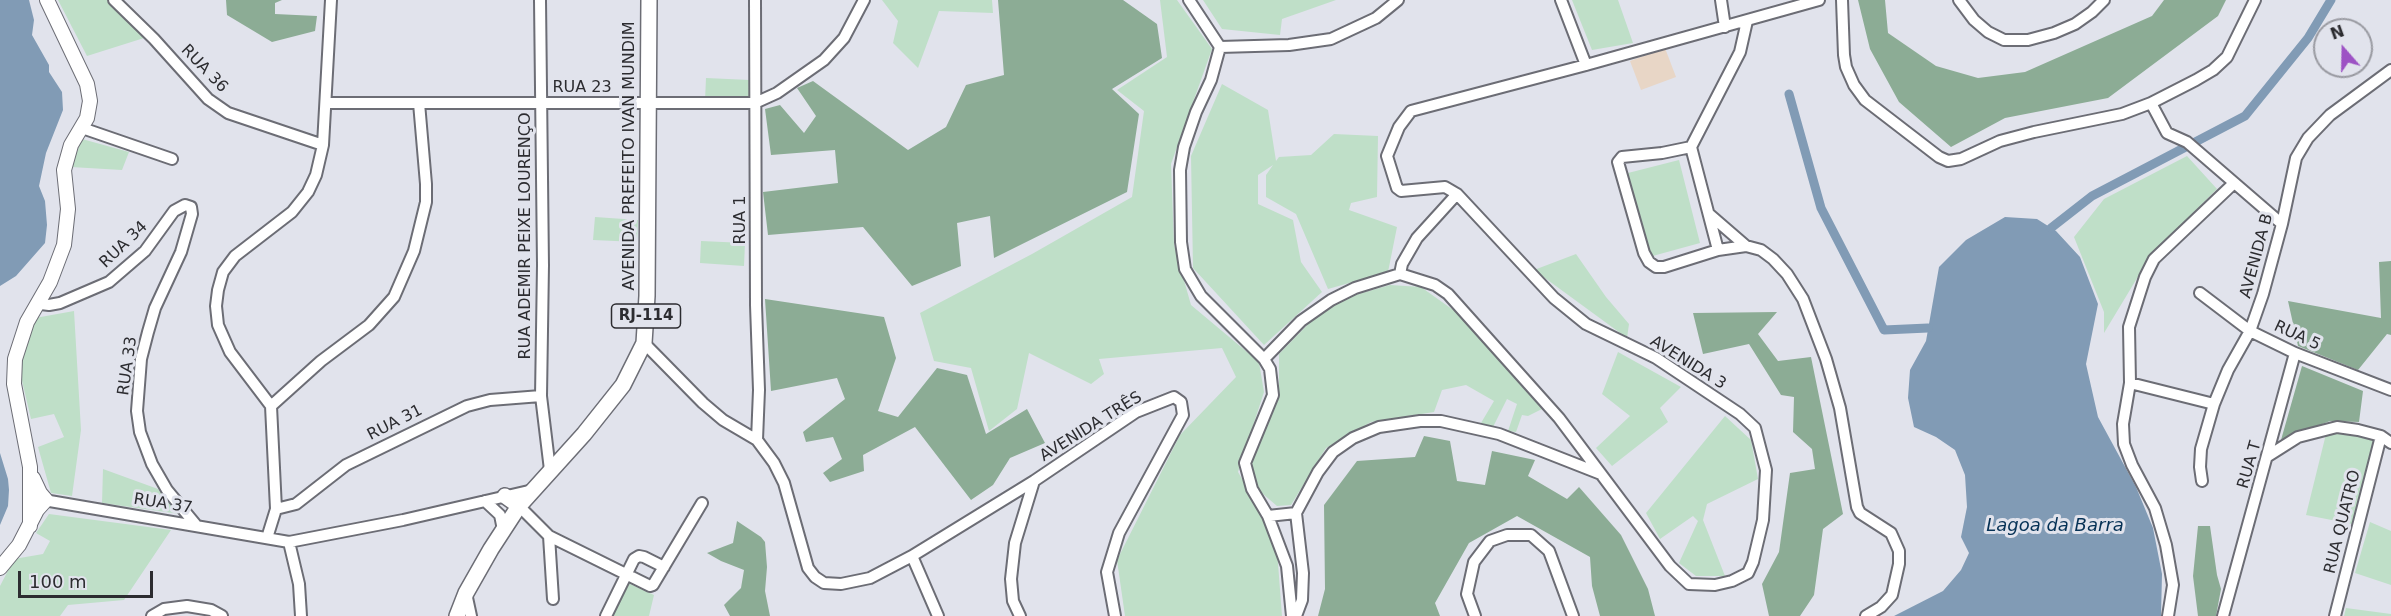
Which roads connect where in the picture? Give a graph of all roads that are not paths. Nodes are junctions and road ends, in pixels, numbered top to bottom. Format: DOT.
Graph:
graph roads {
  1 [pos="47,0"];
  2 [pos="114,0"];
  3 [pos="331,0"];
  4 [pos="540,0"];
  5 [pos="649,0"];
  6 [pos="755,0"];
  7 [pos="864,0"];
  8 [pos="1189,0"];
  9 [pos="1398,0"];
  10 [pos="1561,0"];
  11 [pos="1721,0"];
  12 [pos="1819,0"];
  13 [pos="1842,0"];
  14 [pos="1959,0"];
  15 [pos="2104,0"];
  16 [pos="2255,0"];
  17 [pos="1747,21"];
  18 [pos="1725,27"];
  19 [pos="1220,47"];
  20 [pos="1586,65"];
  21 [pos="2391,70"];
  22 [pos="326,103"];
  23 [pos="540,103"];
  24 [pos="650,103"];
  25 [pos="755,103"];
  26 [pos="2151,103"];
  27 [pos="419,104"];
  28 [pos="82,128"];
  29 [pos="323,145"];
  30 [pos="1691,147"];
  31 [pos="172,159"];
  32 [pos="2234,183"];
  33 [pos="1457,194"];
  34 [pos="189,205"];
  35 [pos="1709,214"];
  36 [pos="2282,224"];
  37 [pos="1746,246"];
  38 [pos="1718,250"];
  39 [pos="1400,274"];
  40 [pos="2200,293"];
  41 [pos="39,301"];
  42 [pos="2250,331"];
  43 [pos="644,343"];
  44 [pos="2295,353"];
  45 [pos="1264,359"];
  46 [pos="2130,383"];
  47 [pos="2391,390"];
  48 [pos="541,396"];
  49 [pos="2214,404"];
  50 [pos="270,406"];
  51 [pos="2381,436"];
  52 [pos="757,440"];
  53 [pos="2391,443"];
  54 [pos="2268,456"];
  55 [pos="30,467"];
  56 [pos="550,470"];
  57 [pos="1601,474"];
  58 [pos="1034,481"];
  59 [pos="2202,481"];
  60 [pos="533,490"];
  61 [pos="31,498"];
  62 [pos="46,500"];
  63 [pos="702,503"];
  64 [pos="500,504"];
  65 [pos="517,508"];
  66 [pos="276,509"];
  67 [pos="1296,513"];
  68 [pos="1268,516"];
  69 [pos="196,525"];
  70 [pos="30,526"];
  71 [pos="503,530"];
  72 [pos="549,536"];
  73 [pos="267,538"];
  74 [pos="289,542"];
  75 [pos="912,556"];
  76 [pos="664,567"];
  77 [pos="0,568"];
  78 [pos="625,575"];
  79 [pos="466,593"];
  80 [pos="553,599"];
  81 [pos="152,616"];
  82 [pos="222,616"];
  83 [pos="301,616"];
  84 [pos="457,616"];
  85 [pos="471,616"];
  86 [pos="606,616"];
  87 [pos="938,616"];
  88 [pos="1020,616"];
  89 [pos="1114,616"];
  90 [pos="1294,616"];
  91 [pos="1475,616"];
  92 [pos="1573,616"];
  93 [pos="1866,616"];
  94 [pos="2168,616"];
  95 [pos="2223,616"];
  96 [pos="2335,616"];
  1 -- 28 [label="street"];
  2 -- 29 [label="street, RUA 36"];
  3 -- 22 [label="street"];
  4 -- 23 [label="street, RUA ADEMIR PEIXE LOURENÇO"];
  5 -- 24 [label="main road, AVENIDA PREFEITO IVAN MUNDIM / RJ-114"];
  6 -- 25 [label="street, RUA 1"];
  7 -- 25 [label="street, RUA 23"];
  8 -- 19 [label="street"];
  9 -- 19 [label="street"];
  10 -- 20 [label="street"];
  11 -- 18 [label="street"];
  12 -- 17 [label="street"];
  13 -- 26 [label="street"];
  14 -- 15 [label="street"];
  16 -- 26 [label="street"];
  17 -- 18 [label="street"];
  17 -- 30 [label="street"];
  18 -- 20 [label="street"];
  19 -- 45 [label="street"];
  20 -- 33 [label="street"];
  21 -- 36 [label="street, AVENIDA B"];
  22 -- 27 [label="street, RUA 23"];
  22 -- 29 [label="street"];
  23 -- 24 [label="street, RUA 23"];
  23 -- 27 [label="street, RUA 23"];
  23 -- 48 [label="street, RUA ADEMIR PEIXE LOURENÇO"];
  24 -- 25 [label="street, RUA 23"];
  24 -- 43 [label="main road, AVENIDA PREFEITO IVAN MUNDIM / RJ-114"];
  25 -- 52 [label="street, RUA 1"];
  26 -- 32 [label="street"];
  27 -- 50 [label="street"];
  28 -- 31 [label="street"];
  28 -- 41 [label="street"];
  29 -- 50 [label="street"];
  30 -- 35 [label="street"];
  30 -- 38 [label="street"];
  32 -- 36 [label="street"];
  32 -- 46 [label="street"];
  33 -- 39 [label="street"];
  33 -- 57 [label="street, AVENIDA 3"];
  34 -- 41 [label="street, RUA 34"];
  34 -- 69 [label="street, RUA 33"];
  35 -- 37 [label="street"];
  35 -- 38 [label="street"];
  36 -- 42 [label="street, AVENIDA B"];
  37 -- 38 [label="street"];
  37 -- 93 [label="street"];
  39 -- 45 [label="street"];
  39 -- 57 [label="street"];
  40 -- 42 [label="street, RUA 5"];
  41 -- 55 [label="street"];
  42 -- 44 [label="street, RUA 5"];
  42 -- 49 [label="street, AVENIDA B"];
  43 -- 52 [label="street"];
  43 -- 56 [label="main road, AVENIDA PREFEITO IVAN MUNDIM / RJ-114"];
  44 -- 47 [label="street, RUA 5"];
  44 -- 54 [label="street, RUA T"];
  45 -- 68 [label="street"];
  46 -- 49 [label="street"];
  46 -- 94 [label="street"];
  48 -- 56 [label="street, RUA ADEMIR PEIXE LOURENÇO"];
  48 -- 66 [label="street, RUA 31"];
  49 -- 59 [label="street, AVENIDA B"];
  50 -- 66 [label="street"];
  51 -- 53 [label="street"];
  51 -- 54 [label="street"];
  51 -- 96 [label="street, RUA QUATRO"];
  52 -- 75 [label="street, AVENIDA TRÊS"];
  54 -- 95 [label="street, RUA T"];
  55 -- 61 [label="street"];
  55 -- 62 [label="street"];
  56 -- 60 [label="main road, AVENIDA PREFEITO IVAN MUNDIM / RJ-114"];
  57 -- 67 [label="street"];
  58 -- 75 [label="street, AVENIDA TRÊS"];
  58 -- 88 [label="street"];
  58 -- 89 [label="street, AVENIDA TRÊS"];
  60 -- 64 [label="street"];
  60 -- 65 [label="main road, RJ-114"];
  61 -- 62 [label="street, RUA 37"];
  61 -- 70 [label="street"];
  62 -- 69 [label="street, RUA 37"];
  62 -- 70 [label="street"];
  63 -- 76 [label="street"];
  64 -- 65 [label="main road"];
  64 -- 71 [label="street"];
  64 -- 74 [label="street"];
  65 -- 71 [label="main road, RJ-114"];
  65 -- 72 [label="street"];
  66 -- 73 [label="street"];
  67 -- 68 [label="street"];
  67 -- 90 [label="street"];
  68 -- 90 [label="street"];
  69 -- 73 [label="street, RUA 37"];
  70 -- 77 [label="street"];
  71 -- 79 [label="main road, RJ-114"];
  72 -- 78 [label="street"];
  72 -- 80 [label="street"];
  73 -- 74 [label="street, RUA 37"];
  74 -- 83 [label="street"];
  75 -- 87 [label="street"];
  76 -- 78 [label="street"];
  76 -- 78 [label="street"];
  78 -- 86 [label="street"];
  79 -- 84 [label="main road, RJ-114"];
  79 -- 85 [label="street"];
  81 -- 82 [label="street"];
  91 -- 92 [label="street"];
}
